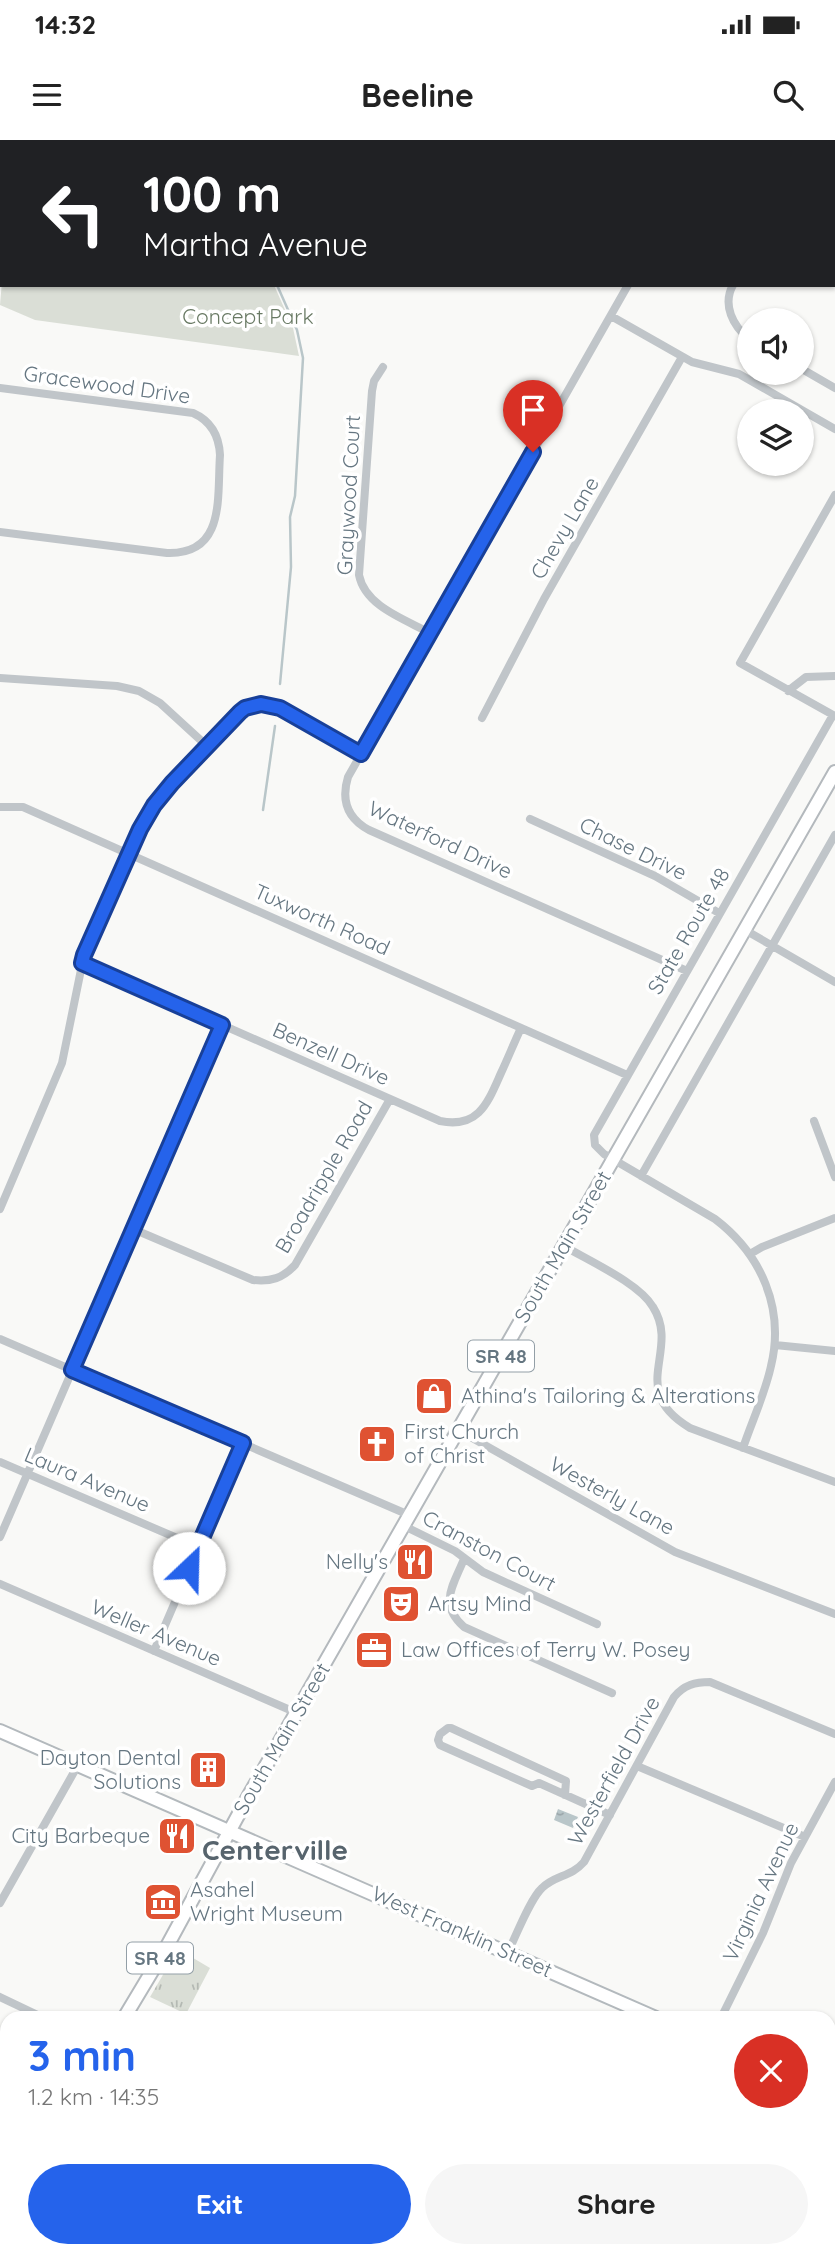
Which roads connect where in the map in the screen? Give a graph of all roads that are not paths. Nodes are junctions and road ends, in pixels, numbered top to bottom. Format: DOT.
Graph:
graph roads {
  1 [pos="627,287"];
  2 [pos="732,287"];
  3 [pos="611,316"];
  4 [pos="737,327"];
  5 [pos="682,357"];
  6 [pos="383,367"];
  7 [pos="814,376"];
  8 [pos="0,388"];
  9 [pos="835,388"];
  10 [pos="835,429"];
  11 [pos="835,495"];
  12 [pos="0,532"];
  13 [pos="430,633"];
  14 [pos="835,676"];
  15 [pos="0,678"];
  16 [pos="788,691"];
  17 [pos="834,716"];
  18 [pos="482,718"];
  19 [pos="207,746"];
  20 [pos="361,754"];
  21 [pos="835,772"];
  22 [pos="0,807"];
  23 [pos="530,819"];
  24 [pos="835,835"];
  25 [pos="129,853"];
  26 [pos="719,913"];
  27 [pos="745,930"];
  28 [pos="772,946"];
  29 [pos="82,963"];
  30 [pos="687,971"];
  31 [pos="835,982"];
  32 [pos="222,1025"];
  33 [pos="521,1028"];
  34 [pos="627,1075"];
  35 [pos="390,1099"];
  36 [pos="814,1121"];
  37 [pos="614,1159"];
  38 [pos="641,1175"];
  39 [pos="835,1177"];
  40 [pos="0,1209"];
  41 [pos="835,1218"];
  42 [pos="133,1229"];
  43 [pos="564,1246"];
  44 [pos="750,1254"];
  45 [pos="0,1339"];
  46 [pos="775,1345"];
  47 [pos="835,1351"];
  48 [pos="72,1370"];
  49 [pos="458,1430"];
  50 [pos="243,1443"];
  51 [pos="743,1448"];
  52 [pos="0,1462"];
  53 [pos="27,1474"];
  54 [pos="835,1482"];
  55 [pos="406,1521"];
  56 [pos="0,1537"];
  57 [pos="198,1547"];
  58 [pos="464,1559"];
  59 [pos="0,1584"];
  60 [pos="835,1614"];
  61 [pos="597,1624"];
  62 [pos="154,1651"];
  63 [pos="612,1693"];
  64 [pos="297,1713"];
  65 [pos="0,1731"];
  66 [pos="835,1734"];
  67 [pos="78,1765"];
  68 [pos="637,1766"];
  69 [pos="835,1782"];
  70 [pos="565,1795"];
  71 [pos="610,1815"];
  72 [pos="229,1830"];
  73 [pos="805,1837"];
  74 [pos="0,1903"];
  75 [pos="508,1952"];
  76 [pos="0,1997"];
  77 [pos="29,2011"];
  78 [pos="128,2011"];
  79 [pos="640,2011"];
  80 [pos="724,2011"];
  1 -- 3 [label="street, Waterford Drive"];
  2 -- 4 [label="street"];
  3 -- 5 [label="street"];
  3 -- 13 [label="street, Waterford Drive"];
  5 -- 10 [label="street"];
  5 -- 18 [label="street, Chevy Lane"];
  6 -- 13 [label="street, Graywood Court"];
  7 -- 9 [label="street"];
  8 -- 12 [label="street, Gracewood Drive"];
  11 -- 16 [label="street"];
  13 -- 20 [label="street, Waterford Drive"];
  14 -- 16 [label="street"];
  15 -- 19 [label="street"];
  16 -- 17 [label="street"];
  17 -- 26 [label="street, State Route 48"];
  19 -- 20 [label="street"];
  19 -- 25 [label="street"];
  20 -- 30 [label="street, Waterford Drive"];
  21 -- 27 [label="main road, South Main Street / SR 48"];
  22 -- 25 [label="street, Tuxworth Road"];
  23 -- 26 [label="street, Chase Drive"];
  24 -- 28 [label="street, South Main Street"];
  25 -- 29 [label="street"];
  25 -- 33 [label="street, Tuxworth Road"];
  26 -- 30 [label="street, State Route 48"];
  27 -- 28 [label="street"];
  27 -- 37 [label="main road, South Main Street / SR 48"];
  28 -- 31 [label="street"];
  28 -- 38 [label="street, South Main Street"];
  29 -- 32 [label="street, Benzell Drive"];
  29 -- 40 [label="street"];
  30 -- 34 [label="street, State Route 48"];
  32 -- 35 [label="street, Benzell Drive"];
  32 -- 42 [label="street"];
  33 -- 34 [label="street, Tuxworth Road"];
  33 -- 35 [label="street, Benzell Drive"];
  34 -- 37 [label="street, State Route 48"];
  35 -- 42 [label="street, Broadripple Road"];
  36 -- 39 [label="street"];
  37 -- 38 [label="street"];
  37 -- 43 [label="main road, South Main Street / SR 48"];
  38 -- 44 [label="street"];
  41 -- 44 [label="street"];
  42 -- 48 [label="street"];
  43 -- 49 [label="main road, South Main Street / SR 48"];
  43 -- 51 [label="street"];
  44 -- 46 [label="street"];
  45 -- 48 [label="street, Cranston Court"];
  46 -- 47 [label="street"];
  46 -- 51 [label="street"];
  48 -- 50 [label="street, Cranston Court"];
  48 -- 53 [label="street"];
  49 -- 55 [label="main road, South Main Street / SR 48"];
  49 -- 60 [label="street, Westerly Lane"];
  50 -- 55 [label="street, Cranston Court"];
  50 -- 57 [label="street"];
  51 -- 54 [label="street"];
  52 -- 53 [label="street, Laura Avenue"];
  53 -- 56 [label="street"];
  53 -- 57 [label="street, Laura Avenue"];
  55 -- 58 [label="street, Cranston Court"];
  55 -- 64 [label="main road, South Main Street / SR 48"];
  57 -- 62 [label="street"];
  58 -- 61 [label="street, Cranston Court"];
  58 -- 63 [label="street"];
  59 -- 62 [label="street, Weller Avenue"];
  62 -- 64 [label="street, Weller Avenue"];
  64 -- 72 [label="main road, South Main Street / SR 48"];
  65 -- 67 [label="main road, West Franklin Street"];
  66 -- 68 [label="street, Westerfield Drive"];
  67 -- 72 [label="main road, West Franklin Street"];
  67 -- 74 [label="street"];
  68 -- 71 [label="street, Westerfield Drive"];
  68 -- 73 [label="street"];
  69 -- 73 [label="street, Virginia Avenue"];
  70 -- 70 [label="street"];
  70 -- 71 [label="street"];
  71 -- 75 [label="street, Westerfield Drive"];
  72 -- 75 [label="main road, West Franklin Street"];
  72 -- 78 [label="main road, SR 48"];
  73 -- 80 [label="street, Virginia Avenue"];
  75 -- 79 [label="main road, West Franklin Street"];
  76 -- 77 [label="street"];
}
